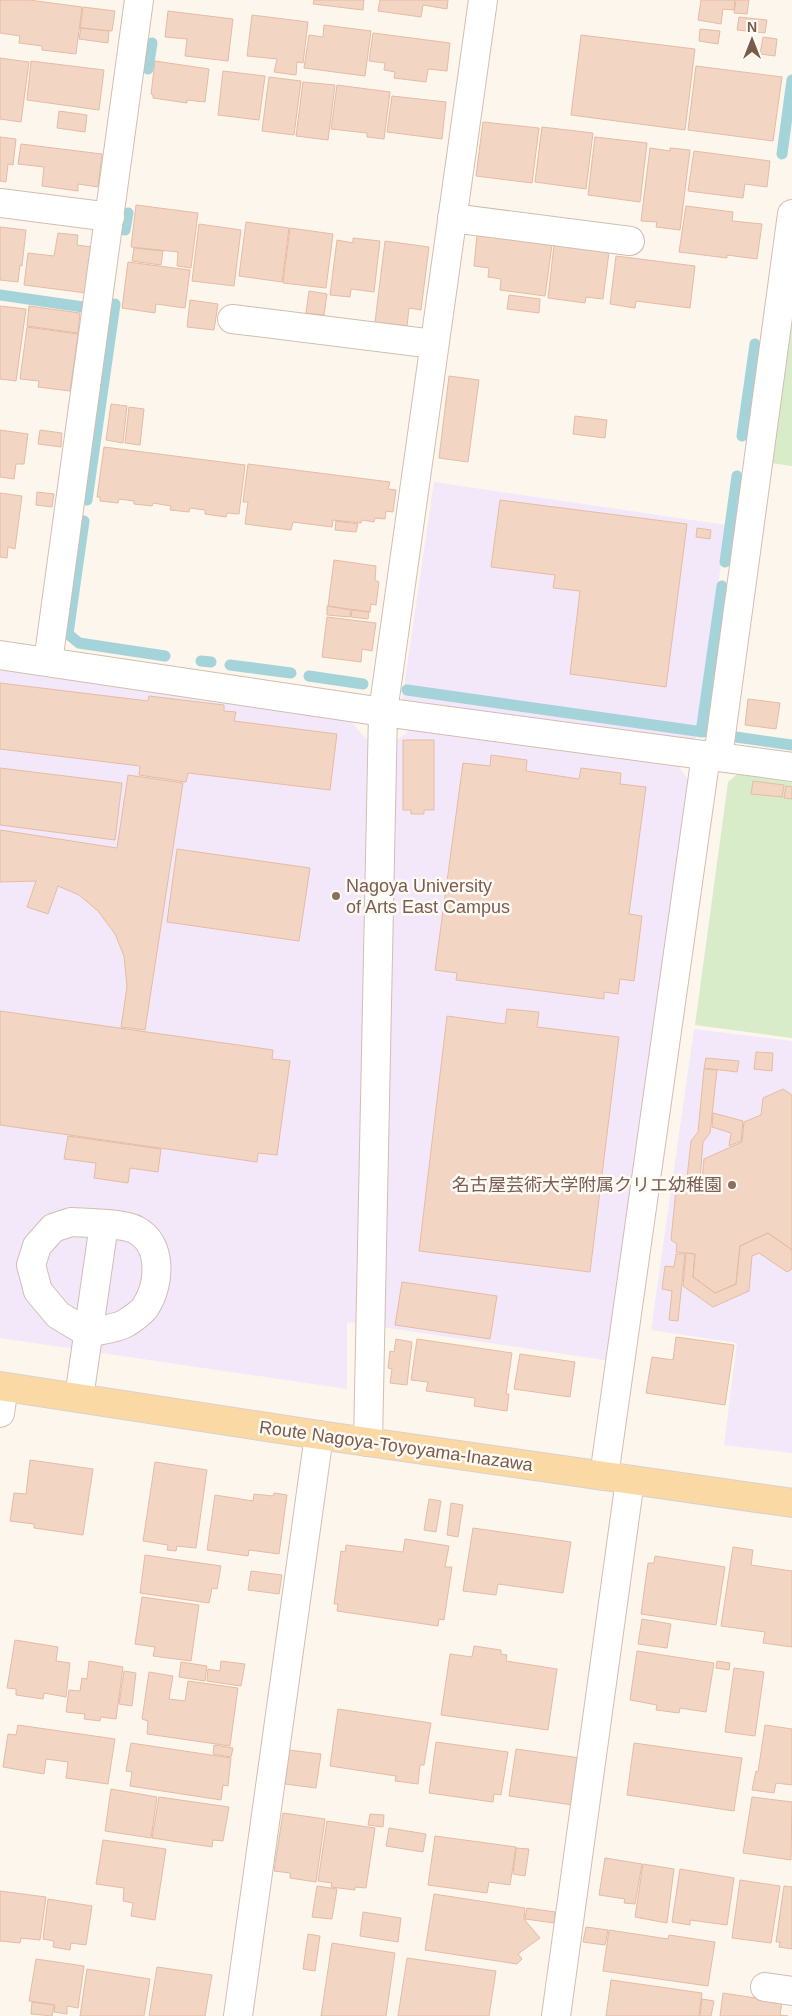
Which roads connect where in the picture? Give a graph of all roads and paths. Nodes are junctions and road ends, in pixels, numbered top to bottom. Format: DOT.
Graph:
graph roads {
  1 [pos="139,0"];
  2 [pos="482,0"];
  3 [pos="0,203"];
  4 [pos="792,214"];
  5 [pos="110,217"];
  6 [pos="452,218"];
  7 [pos="630,241"];
  8 [pos="232,319"];
  9 [pos="434,344"];
  10 [pos="0,656"];
  11 [pos="48,662"];
  12 [pos="383,712"];
  13 [pos="712,756"];
  14 [pos="792,767"];
  15 [pos="104,1224"];
  16 [pos="88,1333"];
  17 [pos="2,1386"];
  18 [pos="79,1398"];
  19 [pos="0,1413"];
  20 [pos="319,1435"];
  21 [pos="368,1442"];
  22 [pos="617,1478"];
  23 [pos="792,1503"];
  24 [pos="765,1987"];
  25 [pos="792,1991"];
  26 [pos="238,2016"];
  27 [pos="556,2016"];
  1 -- 5 [label="street"];
  2 -- 6 [label="street"];
  3 -- 5 [label="street"];
  4 -- 13 [label="street"];
  5 -- 11 [label="street"];
  6 -- 7 [label="street"];
  6 -- 9 [label="street"];
  8 -- 9 [label="street"];
  9 -- 12 [label="street"];
  10 -- 11 [label="street"];
  11 -- 12 [label="street"];
  12 -- 13 [label="street"];
  12 -- 21 [label="street"];
  13 -- 14 [label="street"];
  13 -- 22 [label="street"];
  15 -- 16 [label="street"];
  15 -- 16 [label="street"];
  15 -- 16 [label="street"];
  16 -- 18 [label="street"];
  17 -- 18 [label="main road, Route Nagoya-Toyoyama-Inazawa"];
  17 -- 19 [label="street"];
  18 -- 20 [label="main road, Route Nagoya-Toyoyama-Inazawa"];
  20 -- 21 [label="main road, Route Nagoya-Toyoyama-Inazawa"];
  20 -- 26 [label="street"];
  21 -- 22 [label="main road, Route Nagoya-Toyoyama-Inazawa"];
  22 -- 23 [label="main road, Route Nagoya-Toyoyama-Inazawa"];
  22 -- 27 [label="street"];
  24 -- 25 [label="street"];
}
